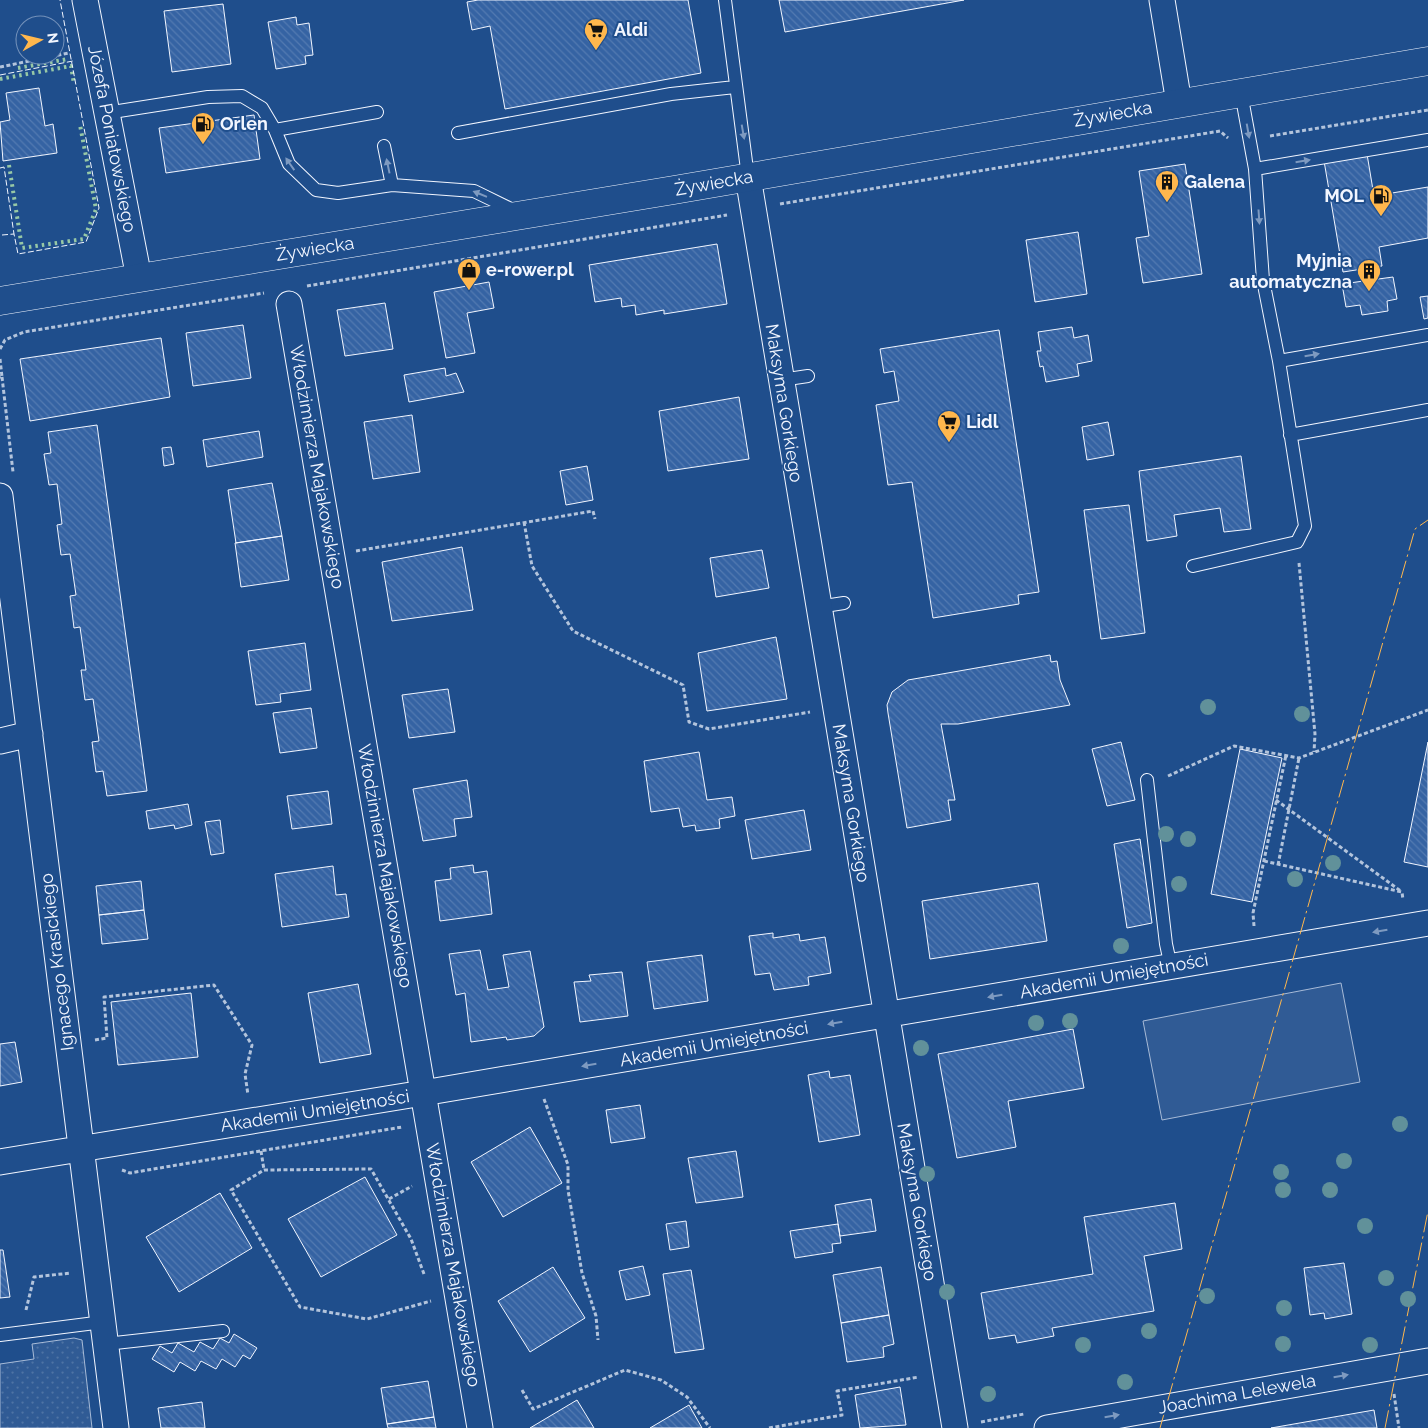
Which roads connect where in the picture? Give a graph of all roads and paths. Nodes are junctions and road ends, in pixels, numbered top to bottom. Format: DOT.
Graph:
graph roads {
  1 [pos="85,0"];
  2 [pos="725,0"];
  3 [pos="1162,0"];
  4 [pos="77,51"];
  5 [pos="1428,61"];
  6 [pos="0,67"];
  7 [pos="735,87"];
  8 [pos="1241,93"];
  9 [pos="1179,103"];
  10 [pos="1428,110"];
  11 [pos="378,112"];
  12 [pos="106,113"];
  13 [pos="275,130"];
  14 [pos="458,133"];
  15 [pos="1249,139"];
  16 [pos="1428,140"];
  17 [pos="384,146"];
  18 [pos="1255,169"];
  19 [pos="748,177"];
  20 [pos="392,185"];
  21 [pos="774,210"];
  22 [pos="524,215"];
  23 [pos="734,217"];
  24 [pos="139,278"];
  25 [pos="288,294"];
  26 [pos="0,302"];
  27 [pos="1428,335"];
  28 [pos="0,349"];
  29 [pos="0,358"];
  30 [pos="1279,361"];
  31 [pos="808,376"];
  32 [pos="0,377"];
  33 [pos="781,380"];
  34 [pos="1428,410"];
  35 [pos="1290,435"];
  36 [pos="0,496"];
  37 [pos="595,519"];
  38 [pos="524,522"];
  39 [pos="1296,542"];
  40 [pos="348,552"];
  41 [pos="1193,566"];
  42 [pos="844,603"];
  43 [pos="818,607"];
  44 [pos="1428,710"];
  45 [pos="812,711"];
  46 [pos="30,734"];
  47 [pos="0,741"];
  48 [pos="1314,752"];
  49 [pos="1286,755"];
  50 [pos="1299,758"];
  51 [pos="1147,780"];
  52 [pos="1276,800"];
  53 [pos="1290,810"];
  54 [pos="1264,862"];
  55 [pos="1278,865"];
  56 [pos="1402,892"];
  57 [pos="1412,901"];
  58 [pos="1404,902"];
  59 [pos="1395,904"];
  60 [pos="1428,923"];
  61 [pos="1263,927"];
  62 [pos="1171,966"];
  63 [pos="886,1015"];
  64 [pos="92,1040"];
  65 [pos="542,1091"];
  66 [pos="425,1102"];
  67 [pos="249,1103"];
  68 [pos="261,1151"];
  69 [pos="81,1160"];
  70 [pos="0,1162"];
  71 [pos="264,1170"];
  72 [pos="414,1185"];
  73 [pos="388,1199"];
  74 [pos="96,1269"];
  75 [pos="426,1279"];
  76 [pos="430,1294"];
  77 [pos="458,1294"];
  78 [pos="431,1301"];
  79 [pos="32,1313"];
  80 [pos="222,1330"];
  81 [pos="105,1332"];
  82 [pos="0,1334"];
  83 [pos="598,1340"];
  84 [pos="1428,1361"];
  85 [pos="922,1376"];
  86 [pos="522,1390"];
  87 [pos="1393,1392"];
  88 [pos="1039,1420"];
  89 [pos="964,1426"];
  90 [pos="116,1428"];
  91 [pos="480,1428"];
  92 [pos="710,1428"];
  93 [pos="769,1428"];
  94 [pos="1399,1428"];
  1 -- 12 [label="street, Józefa Poniatowskiego"];
  2 -- 7 [label="lane"];
  3 -- 9 [label="street"];
  4 -- 6 [label="path"];
  5 -- 8 [label="main road, Żywiecka"];
  7 -- 14 [label="lane"];
  7 -- 19 [label="lane, one-way"];
  8 -- 9 [label="main road, Żywiecka"];
  8 -- 15 [label="lane, one-way"];
  9 -- 19 [label="main road, Żywiecka"];
  10 -- 15 [label="path"];
  11 -- 13 [label="lane"];
  12 -- 13 [label="lane"];
  12 -- 24 [label="street, Józefa Poniatowskiego"];
  20 -- 13 [label="lane, one-way"];
  15 -- 18 [label="lane"];
  15 -- 21 [label="path"];
  18 -- 16 [label="lane, one-way"];
  20 -- 17 [label="lane, one-way"];
  18 -- 30 [label="lane, one-way"];
  19 -- 22 [label="main road, Żywiecka"];
  19 -- 33 [label="street, Maksyma Gorkiego"];
  22 -- 20 [label="lane, one-way"];
  22 -- 24 [label="main road, Żywiecka"];
  23 -- 25 [label="path"];
  24 -- 26 [label="main road, Żywiecka"];
  25 -- 28 [label="path"];
  25 -- 66 [label="street, Włodzimierza Majakowskiego"];
  30 -- 27 [label="lane, one-way"];
  29 -- 32 [label="path"];
  30 -- 35 [label="lane"];
  31 -- 33 [label="lane"];
  33 -- 43 [label="street, Maksyma Gorkiego"];
  34 -- 35 [label="lane"];
  35 -- 39 [label="lane"];
  36 -- 46 [label="street, Ignacego Krasickiego"];
  37 -- 38 [label="path"];
  38 -- 40 [label="path"];
  38 -- 45 [label="path"];
  39 -- 41 [label="lane"];
  39 -- 48 [label="path"];
  42 -- 43 [label="lane"];
  43 -- 63 [label="street, Maksyma Gorkiego"];
  44 -- 48 [label="path"];
  46 -- 47 [label="street"];
  46 -- 69 [label="street, Ignacego Krasickiego"];
  48 -- 50 [label="path"];
  49 -- 50 [label="path"];
  49 -- 51 [label="path"];
  49 -- 52 [label="path"];
  50 -- 53 [label="path"];
  51 -- 62 [label="lane"];
  52 -- 53 [label="path"];
  52 -- 54 [label="path"];
  53 -- 55 [label="path"];
  53 -- 56 [label="path"];
  54 -- 55 [label="path"];
  54 -- 61 [label="path"];
  55 -- 56 [label="path"];
  56 -- 58 [label="path"];
  57 -- 58 [label="path"];
  58 -- 59 [label="path"];
  60 -- 62 [label="street, Akademii Umiejętności, one-way"];
  62 -- 63 [label="street, Akademii Umiejętności, one-way"];
  63 -- 66 [label="street, Akademii Umiejętności, one-way"];
  63 -- 89 [label="street, Maksyma Gorkiego"];
  64 -- 67 [label="path"];
  65 -- 83 [label="path"];
  66 -- 68 [label="path"];
  66 -- 69 [label="street, Akademii Umiejętności"];
  66 -- 77 [label="street, Włodzimierza Majakowskiego"];
  68 -- 69 [label="path"];
  68 -- 71 [label="path"];
  69 -- 70 [label="street, Akademii Umiejętności"];
  69 -- 74 [label="street, Ignacego Krasickiego"];
  71 -- 73 [label="path"];
  71 -- 78 [label="path"];
  72 -- 73 [label="path"];
  73 -- 75 [label="path"];
  74 -- 79 [label="path"];
  74 -- 81 [label="street, Ignacego Krasickiego"];
  76 -- 78 [label="path"];
  77 -- 78 [label="path"];
  77 -- 91 [label="street, Włodzimierza Majakowskiego"];
  80 -- 81 [label="lane"];
  81 -- 82 [label="lane"];
  81 -- 90 [label="street, Ignacego Krasickiego"];
  88 -- 84 [label="street, Joachima Lelewela, one-way"];
  85 -- 93 [label="path"];
  86 -- 92 [label="path"];
  87 -- 94 [label="path"];
  88 -- 89 [label="path"];
}
